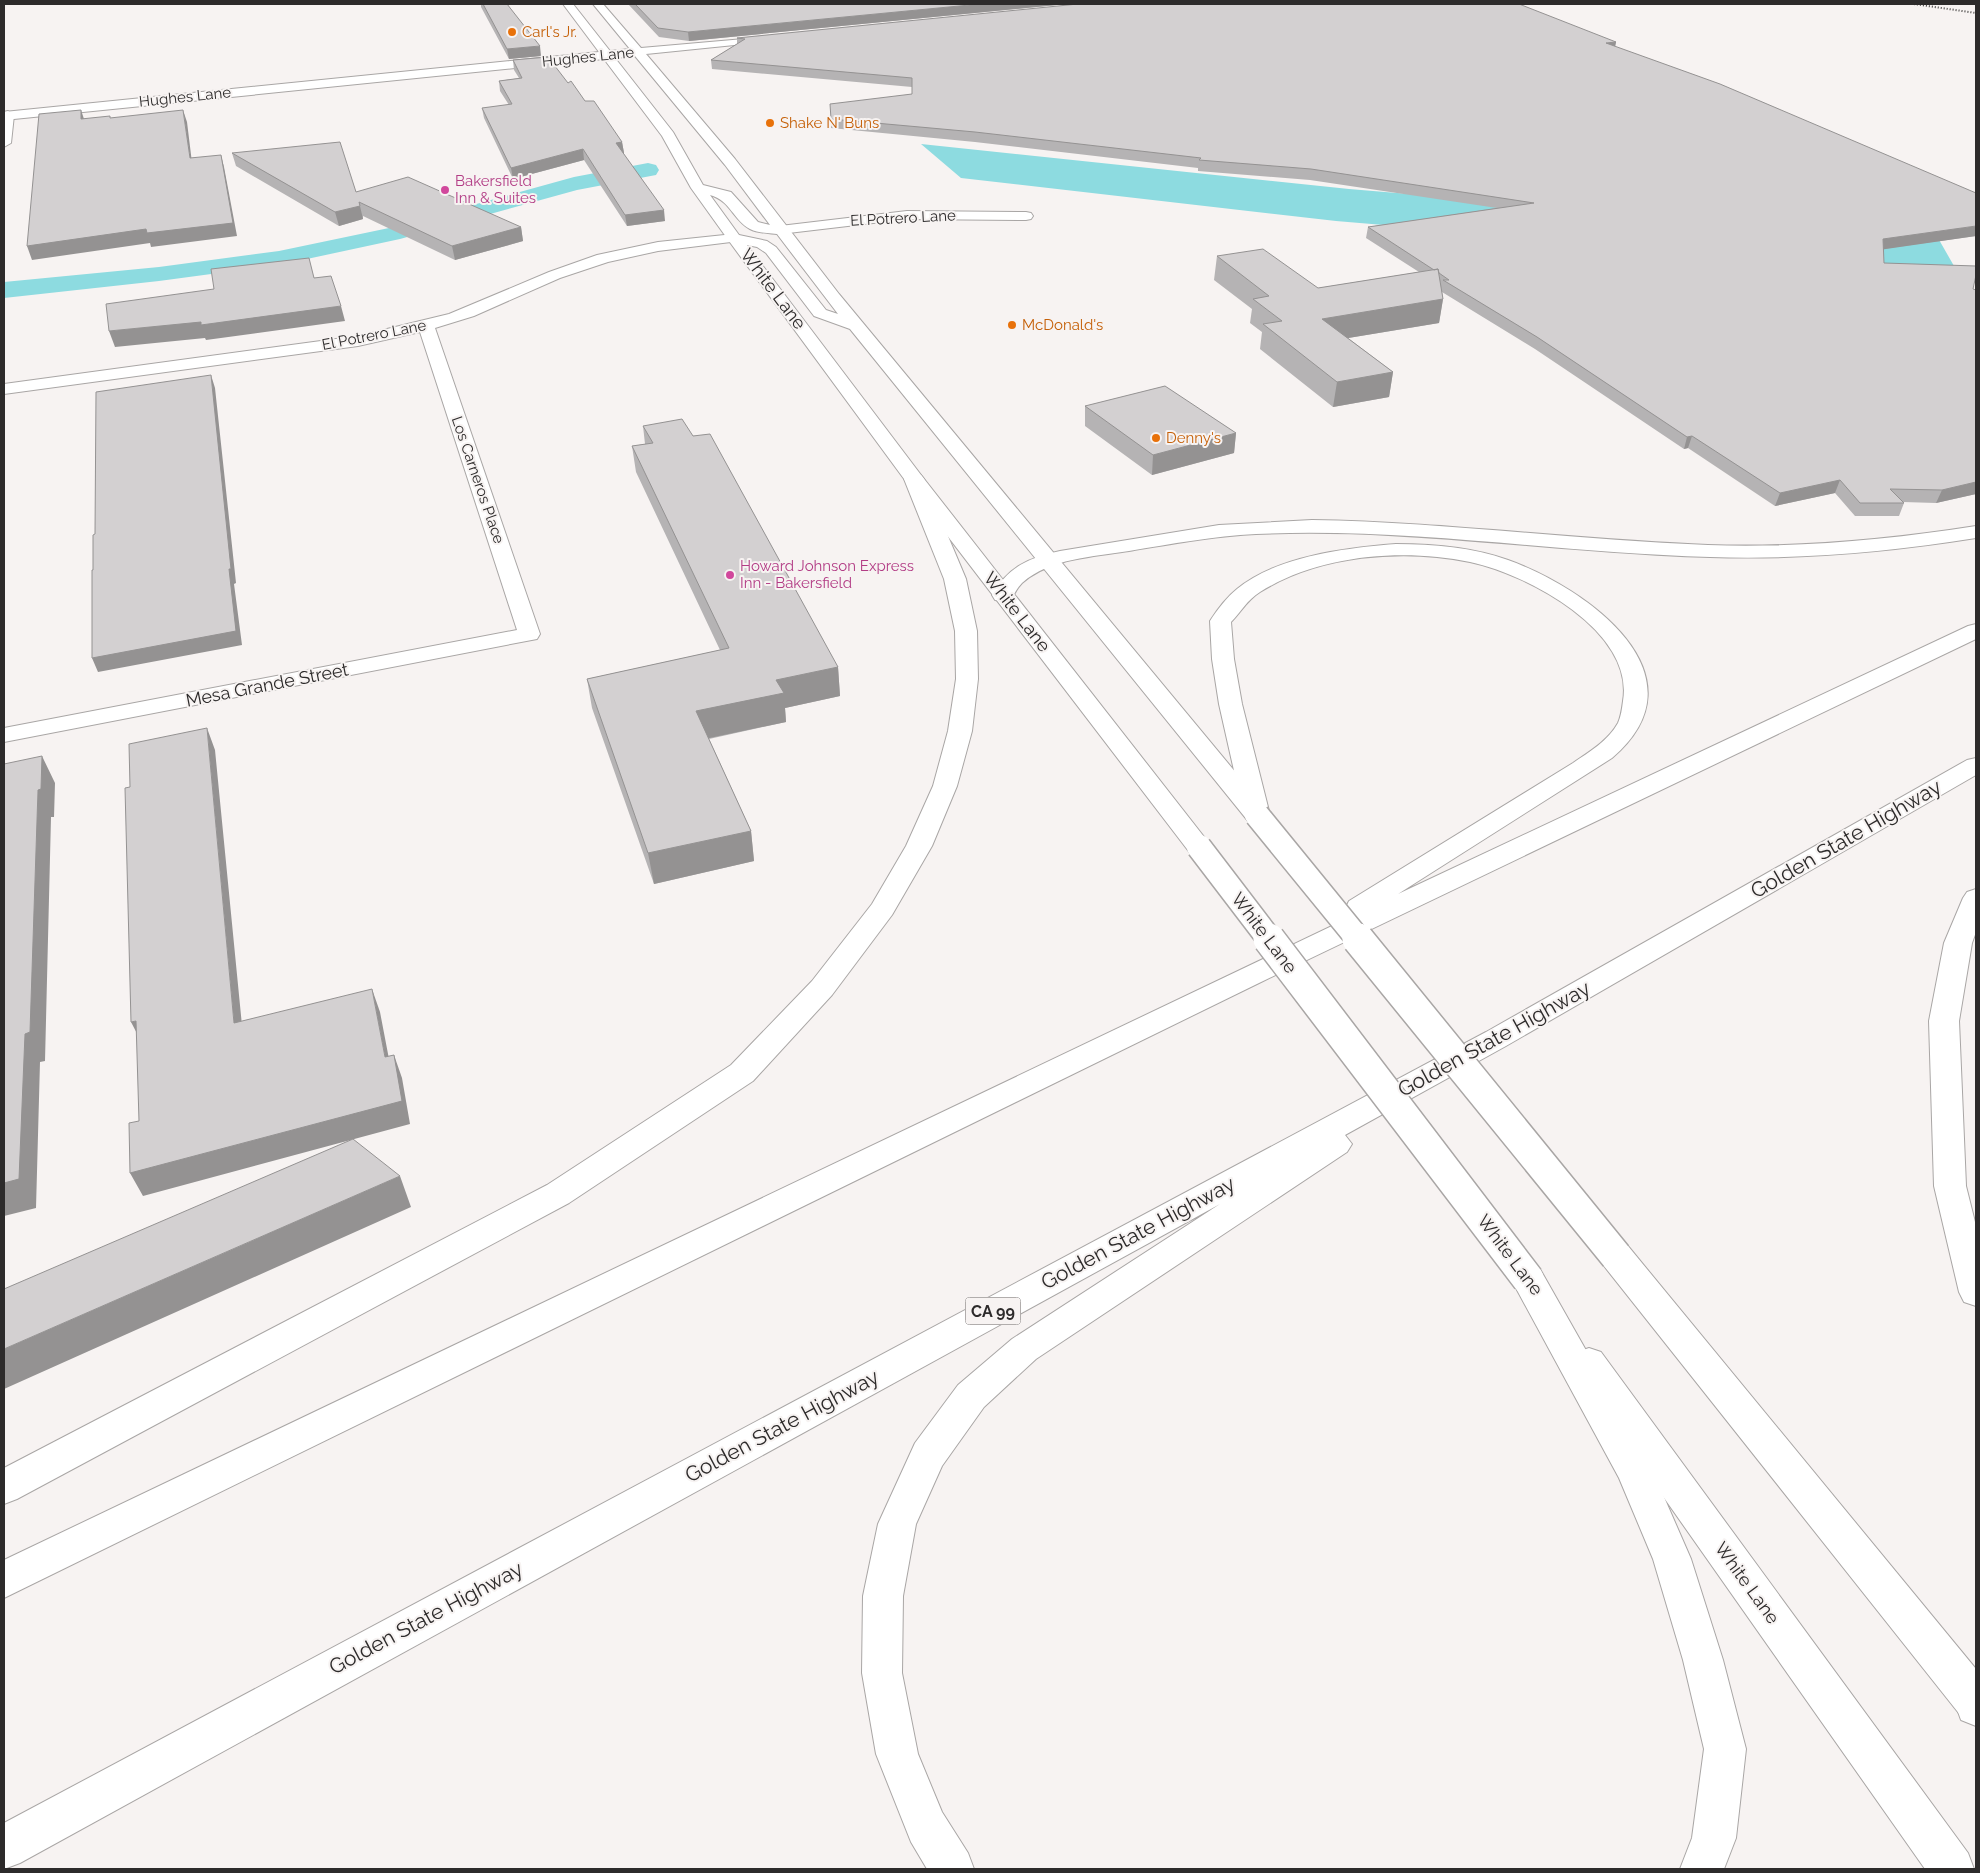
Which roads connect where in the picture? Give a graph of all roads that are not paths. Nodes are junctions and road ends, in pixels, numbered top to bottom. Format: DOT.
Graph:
graph roads {
  1 [pos="568,4"];
  2 [pos="598,4"];
  3 [pos="788,36"];
  4 [pos="637,52"];
  5 [pos="607,55"];
  6 [pos="6,116"];
  7 [pos="4,143"];
  8 [pos="698,188"];
  9 [pos="1026,216"];
  10 [pos="780,230"];
  11 [pos="734,238"];
  12 [pos="855,324"];
  13 [pos="426,326"];
  14 [pos="4,389"];
  15 [pos="914,479"];
  16 [pos="1976,532"];
  17 [pos="1049,560"];
  18 [pos="1003,596"];
  19 [pos="1976,631"];
  20 [pos="529,634"];
  21 [pos="4,735"];
  22 [pos="1976,765"];
  23 [pos="1257,815"];
  24 [pos="1976,898"];
  25 [pos="1248,976"];
  26 [pos="1496,1039"];
  27 [pos="1528,1279"];
  28 [pos="1976,1292"];
  29 [pos="4,1487"];
  30 [pos="4,1580"];
  31 [pos="1975,1701"];
  32 [pos="4,1847"];
  33 [pos="952,1869"];
  34 [pos="1702,1869"];
  35 [pos="1952,1869"];
  1 -- 5 [label="main road, White Lane"];
  2 -- 4 [label="main road"];
  3 -- 4 [label="main road, Hughes Lane"];
  4 -- 5 [label="main road, Hughes Lane"];
  4 -- 10 [label="main road"];
  5 -- 6 [label="main road, Hughes Lane"];
  5 -- 8 [label="main road, White Lane"];
  6 -- 7 [label="main road"];
  8 -- 10 [label="main road, El Potrero Lane"];
  8 -- 11 [label="main road, White Lane"];
  9 -- 10 [label="main road, El Potrero Lane"];
  10 -- 12 [label="main road"];
  11 -- 12 [label="main road, El Potrero Lane"];
  11 -- 13 [label="main road, El Potrero Lane"];
  11 -- 15 [label="main road, White Lane"];
  12 -- 17 [label="main road"];
  13 -- 14 [label="main road, El Potrero Lane"];
  13 -- 20 [label="main road, Los Carneros Place"];
  15 -- 18 [label="main road, White Lane"];
  15 -- 29 [label="main road"];
  16 -- 17 [label="main road"];
  17 -- 18 [label="main road"];
  17 -- 23 [label="main road"];
  18 -- 27 [label="main road, White Lane, bridge"];
  19 -- 25 [label="main road"];
  20 -- 21 [label="main road, Mesa Grande Street"];
  22 -- 26 [label="main road, Golden State Highway / CA 99"];
  23 -- 25 [label="main road"];
  23 -- 31 [label="main road, bridge"];
  24 -- 28 [label="main road"];
  25 -- 30 [label="main road"];
  26 -- 32 [label="main road, Golden State Highway / CA 99"];
  26 -- 33 [label="main road"];
  27 -- 34 [label="main road"];
  27 -- 35 [label="main road, White Lane"];
}
